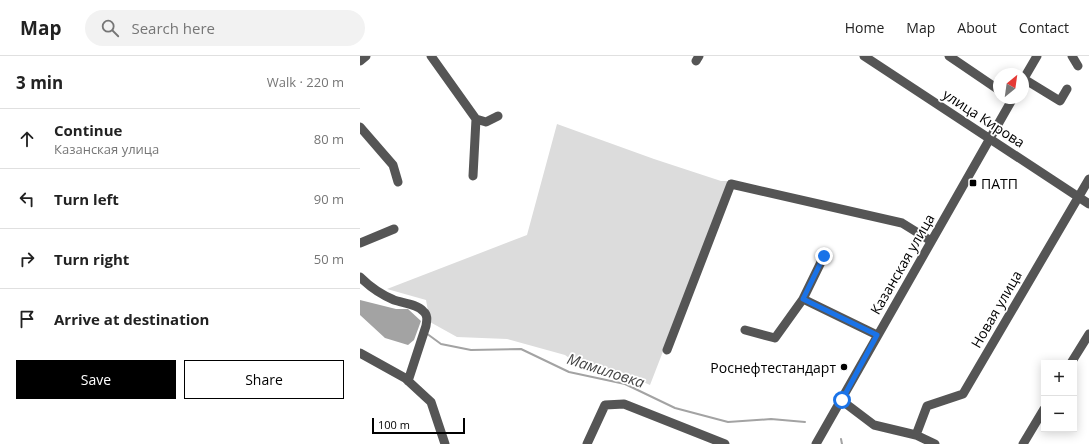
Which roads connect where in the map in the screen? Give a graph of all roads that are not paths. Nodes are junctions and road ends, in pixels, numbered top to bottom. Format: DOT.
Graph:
graph roads {
  1 [pos="366,56"];
  2 [pos="431,56"];
  3 [pos="864,56"];
  4 [pos="949,56"];
  5 [pos="1037,56"];
  6 [pos="1072,56"];
  7 [pos="360,61"];
  8 [pos="1078,66"];
  9 [pos="1029,70"];
  10 [pos="1029,83"];
  11 [pos="993,86"];
  12 [pos="1067,89"];
  13 [pos="1009,104"];
  14 [pos="498,116"];
  15 [pos="476,119"];
  16 [pos="360,127"];
  17 [pos="989,139"];
  18 [pos="474,176"];
  19 [pos="1089,179"];
  20 [pos="398,182"];
  21 [pos="1079,197"];
  22 [pos="1089,204"];
  23 [pos="394,229"];
  24 [pos="931,241"];
  25 [pos="360,244"];
  26 [pos="824,256"];
  27 [pos="360,277"];
  28 [pos="803,299"];
  29 [pos="745,330"];
  30 [pos="1089,334"];
  31 [pos="877,335"];
  32 [pos="667,350"];
  33 [pos="360,353"];
  34 [pos="1074,360"];
  35 [pos="408,381"];
  36 [pos="842,400"];
  37 [pos="1041,414"];
  38 [pos="916,435"];
  39 [pos="445,444"];
  40 [pos="587,444"];
  41 [pos="726,444"];
  42 [pos="816,444"];
  43 [pos="935,444"];
  44 [pos="1023,444"];
  1 -- 7 [label="street"];
  2 -- 15 [label="street"];
  3 -- 17 [label="street, улица Кирова"];
  4 -- 11 [label="street"];
  5 -- 9 [label="street"];
  6 -- 8 [label="street"];
  10 -- 12 [label="street"];
  13 -- 17 [label="street, Казанская улица"];
  14 -- 15 [label="street"];
  15 -- 18 [label="street"];
  16 -- 20 [label="street"];
  17 -- 21 [label="street, улица Кирова"];
  17 -- 24 [label="street, Казанская улица"];
  19 -- 21 [label="street, Новая улица"];
  21 -- 22 [label="street, улица Кирова"];
  21 -- 38 [label="street, Новая улица"];
  23 -- 25 [label="street"];
  24 -- 31 [label="street, Казанская улица"];
  24 -- 32 [label="street"];
  26 -- 28 [label="street"];
  27 -- 35 [label="street"];
  28 -- 29 [label="street"];
  28 -- 31 [label="street"];
  30 -- 34 [label="street"];
  31 -- 36 [label="street, Казанская улица"];
  33 -- 35 [label="street"];
  35 -- 39 [label="street"];
  36 -- 38 [label="street"];
  36 -- 42 [label="street, Казанская улица"];
  37 -- 44 [label="street"];
  38 -- 43 [label="street"];
  40 -- 41 [label="street"];
}
